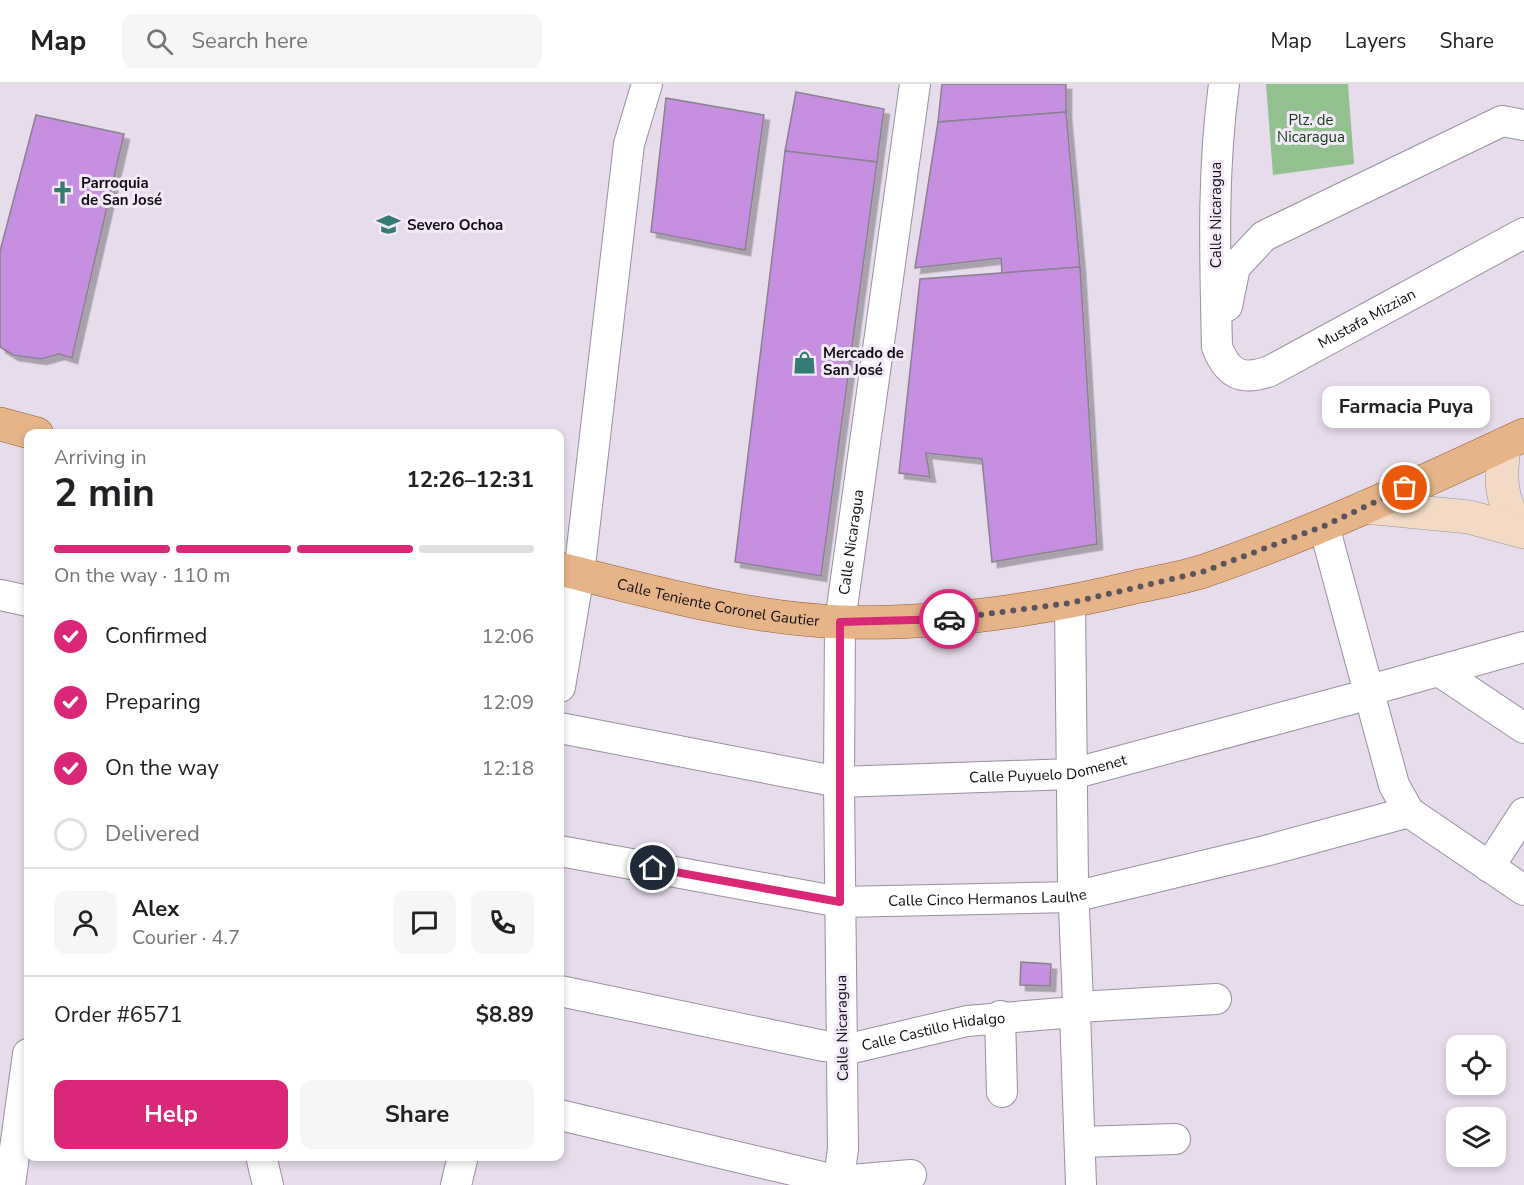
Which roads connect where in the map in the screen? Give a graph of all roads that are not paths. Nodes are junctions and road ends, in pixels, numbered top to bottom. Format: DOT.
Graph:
graph roads {
  1 [pos="647,84"];
  2 [pos="915,84"];
  3 [pos="1224,84"];
  4 [pos="1524,126"];
  5 [pos="1524,234"];
  6 [pos="1217,347"];
  7 [pos="0,424"];
  8 [pos="24,430"];
  9 [pos="1514,440"];
  10 [pos="1365,507"];
  11 [pos="1324,526"];
  12 [pos="1521,531"];
  13 [pos="569,571"];
  14 [pos="0,595"];
  15 [pos="24,600"];
  16 [pos="1070,603"];
  17 [pos="840,622"];
  18 [pos="564,635"];
  19 [pos="1524,647"];
  20 [pos="1439,671"];
  21 [pos="1370,694"];
  22 [pos="1524,728"];
  23 [pos="564,729"];
  24 [pos="1072,774"];
  25 [pos="838,782"];
  26 [pos="1409,812"];
  27 [pos="1524,813"];
  28 [pos="564,852"];
  29 [pos="1489,867"];
  30 [pos="1524,890"];
  31 [pos="1073,897"];
  32 [pos="840,902"];
  33 [pos="564,992"];
  34 [pos="1216,999"];
  35 [pos="1077,1009"];
  36 [pos="1000,1016"];
  37 [pos="842,1048"];
  38 [pos="24,1083"];
  39 [pos="1002,1092"];
  40 [pos="564,1116"];
  41 [pos="1175,1139"];
  42 [pos="1080,1142"];
  43 [pos="262,1161"];
  44 [pos="461,1161"];
  45 [pos="911,1174"];
  46 [pos="838,1183"];
  47 [pos="10,1185"];
  48 [pos="268,1185"];
  49 [pos="456,1185"];
  50 [pos="1081,1185"];
  1 -- 13 [label="street"];
  2 -- 17 [label="street, Calle Nicaragua"];
  3 -- 6 [label="street, Calle Nicaragua"];
  4 -- 6 [label="street"];
  5 -- 6 [label="street, Mustafa Mizzian"];
  7 -- 8 [label="main road"];
  9 -- 10 [label="main road, Calle Teniente Coronel Gautier"];
  9 -- 12 [label="main road"];
  10 -- 11 [label="main road, Calle Teniente Coronel Gautier"];
  10 -- 12 [label="main road"];
  11 -- 16 [label="main road, Calle Teniente Coronel Gautier"];
  11 -- 21 [label="street"];
  13 -- 17 [label="main road, Calle Teniente Coronel Gautier"];
  13 -- 18 [label="street"];
  14 -- 15 [label="street"];
  16 -- 17 [label="main road, Calle Teniente Coronel Gautier"];
  16 -- 24 [label="street"];
  17 -- 25 [label="street, Calle Nicaragua"];
  19 -- 20 [label="street, Calle Puyuelo Domenet"];
  20 -- 21 [label="street, Calle Puyuelo Domenet"];
  20 -- 22 [label="street"];
  21 -- 24 [label="street, Calle Puyuelo Domenet"];
  21 -- 26 [label="street"];
  23 -- 25 [label="street, Calle Puyuelo Domenet"];
  24 -- 25 [label="street, Calle Puyuelo Domenet"];
  24 -- 31 [label="street"];
  25 -- 32 [label="street, Calle Nicaragua"];
  26 -- 29 [label="street"];
  26 -- 31 [label="street, Calle Cinco Hermanos Laulhe"];
  27 -- 29 [label="street"];
  28 -- 32 [label="street, Calle Cinco Hermanos Laulhe"];
  29 -- 30 [label="street"];
  31 -- 32 [label="street, Calle Cinco Hermanos Laulhe"];
  31 -- 35 [label="street"];
  32 -- 37 [label="street, Calle Nicaragua"];
  33 -- 37 [label="street, Calle Castillo Hidalgo"];
  34 -- 35 [label="street, Calle Castillo Hidalgo"];
  35 -- 36 [label="street, Calle Castillo Hidalgo"];
  35 -- 42 [label="street"];
  36 -- 37 [label="street, Calle Castillo Hidalgo"];
  36 -- 39 [label="street"];
  37 -- 46 [label="street, Calle Nicaragua"];
  38 -- 47 [label="street"];
  40 -- 46 [label="street"];
  41 -- 42 [label="street"];
  42 -- 50 [label="street"];
  43 -- 48 [label="street"];
  44 -- 49 [label="street"];
  45 -- 46 [label="street"];
}
